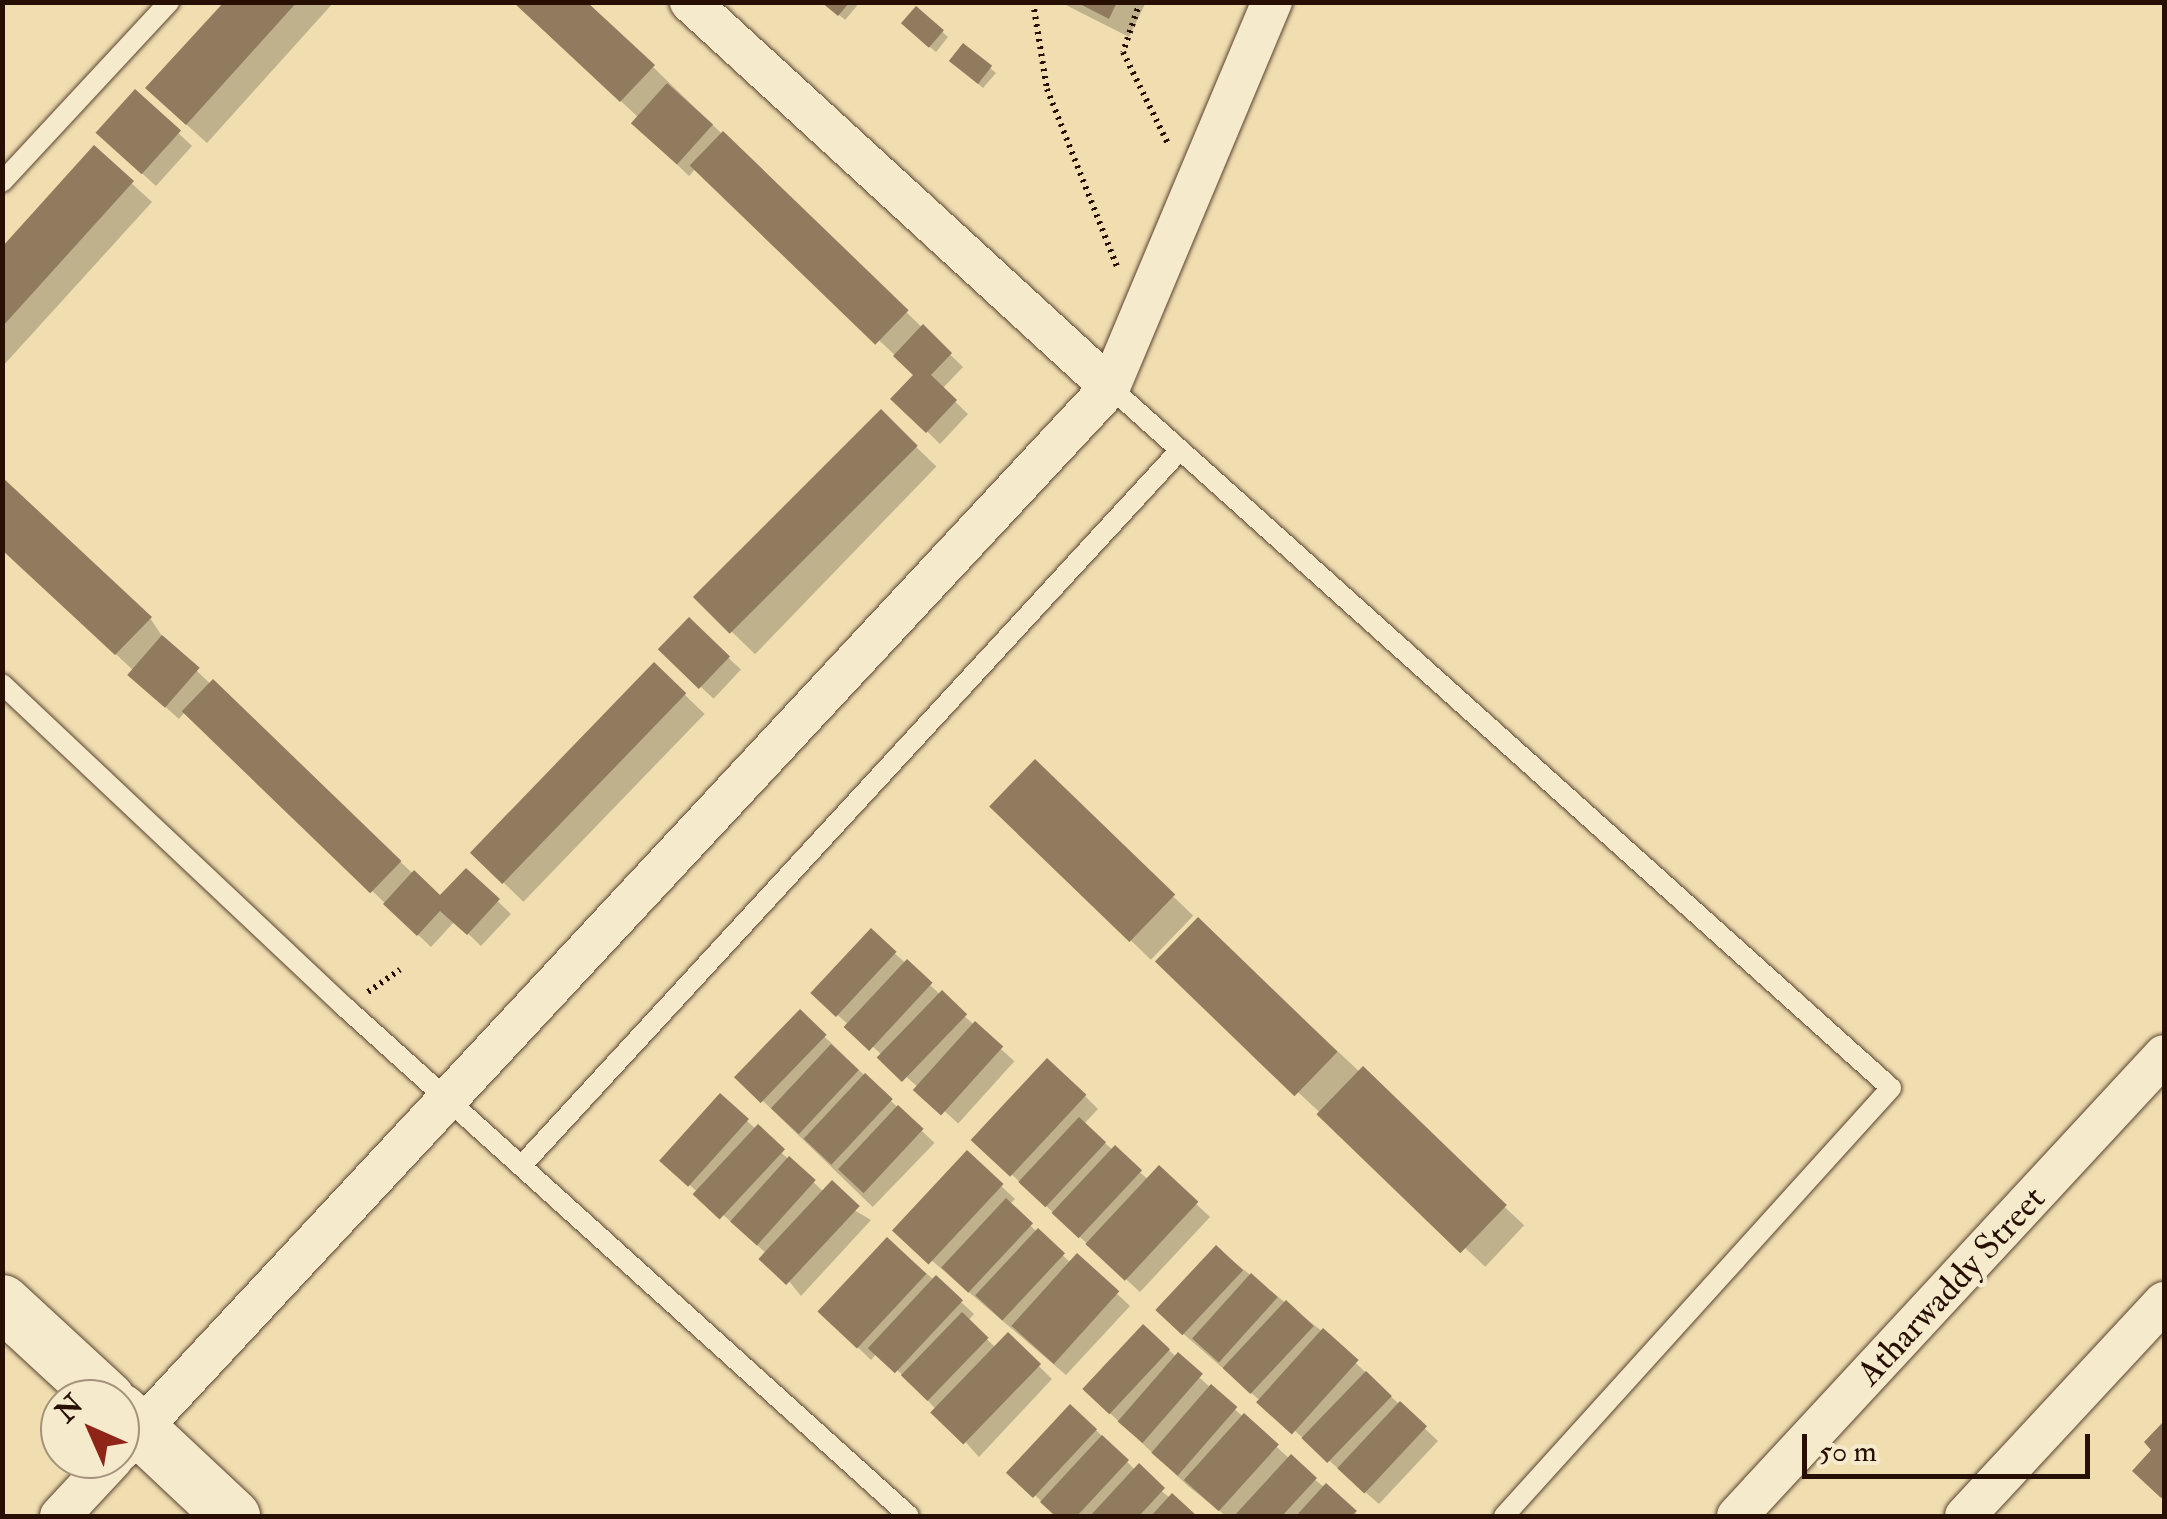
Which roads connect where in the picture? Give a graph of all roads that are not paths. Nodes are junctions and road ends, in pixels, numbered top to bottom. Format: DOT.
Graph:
graph roads {
  1 [pos="168,2"];
  2 [pos="690,2"];
  3 [pos="1272,2"];
  4 [pos="2,182"];
  5 [pos="1110,387"];
  6 [pos="1180,450"];
  7 [pos="2,684"];
  8 [pos="2164,1055"];
  9 [pos="452,1098"];
  10 [pos="524,1163"];
  11 [pos="2,1302"];
  12 [pos="2164,1302"];
  13 [pos="73,1379"];
  14 [pos="140,1410"];
  15 [pos="140,1445"];
  16 [pos="86,1479"];
  17 [pos="60,1516"];
  18 [pos="232,1516"];
  19 [pos="909,1516"];
  20 [pos="1504,1516"];
  21 [pos="1737,1516"];
  22 [pos="1965,1516"];
  1 -- 4 [label="lane"];
  2 -- 5 [label="street"];
  3 -- 5 [label="street"];
  5 -- 6 [label="lane"];
  5 -- 9 [label="street"];
  6 -- 10 [label="lane"];
  6 -- 20 [label="lane"];
  7 -- 9 [label="lane"];
  8 -- 21 [label="street, Atharwaddy Street"];
  9 -- 10 [label="lane"];
  9 -- 14 [label="street"];
  10 -- 19 [label="lane"];
  11 -- 13 [label="street"];
  12 -- 22 [label="street"];
  15 -- 18 [label="street"];
  16 -- 17 [label="street"];
}
